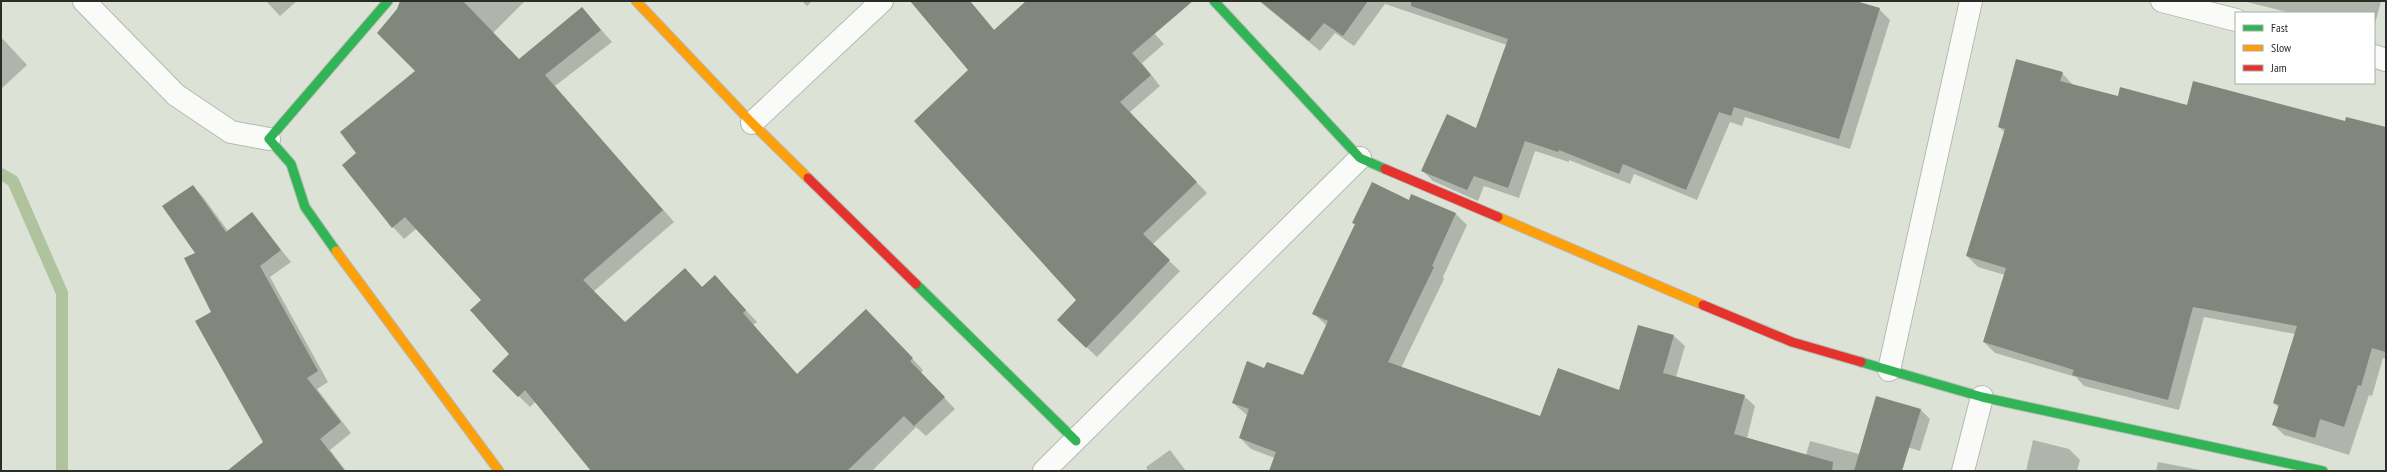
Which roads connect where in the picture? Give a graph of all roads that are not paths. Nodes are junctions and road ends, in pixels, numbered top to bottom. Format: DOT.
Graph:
graph roads {
  1 [pos="84,1"];
  2 [pos="388,1"];
  3 [pos="636,1"];
  4 [pos="882,1"];
  5 [pos="1214,1"];
  6 [pos="1971,1"];
  7 [pos="2162,1"];
  8 [pos="2235,20"];
  9 [pos="2375,56"];
  10 [pos="2386,60"];
  11 [pos="752,123"];
  12 [pos="269,139"];
  13 [pos="1360,158"];
  14 [pos="1889,370"];
  15 [pos="1982,397"];
  16 [pos="1076,441"];
  17 [pos="499,471"];
  18 [pos="1044,471"];
  19 [pos="1963,471"];
  20 [pos="2323,471"];
  1 -- 12 [label="street"];
  2 -- 12 [label="street"];
  3 -- 11 [label="street"];
  4 -- 11 [label="street"];
  5 -- 13 [label="street"];
  6 -- 14 [label="street"];
  7 -- 8 [label="street"];
  9 -- 10 [label="street"];
  11 -- 16 [label="street"];
  12 -- 17 [label="street"];
  13 -- 14 [label="street"];
  13 -- 16 [label="street"];
  14 -- 15 [label="street"];
  15 -- 19 [label="street"];
  15 -- 20 [label="street"];
  16 -- 18 [label="street"];
}
